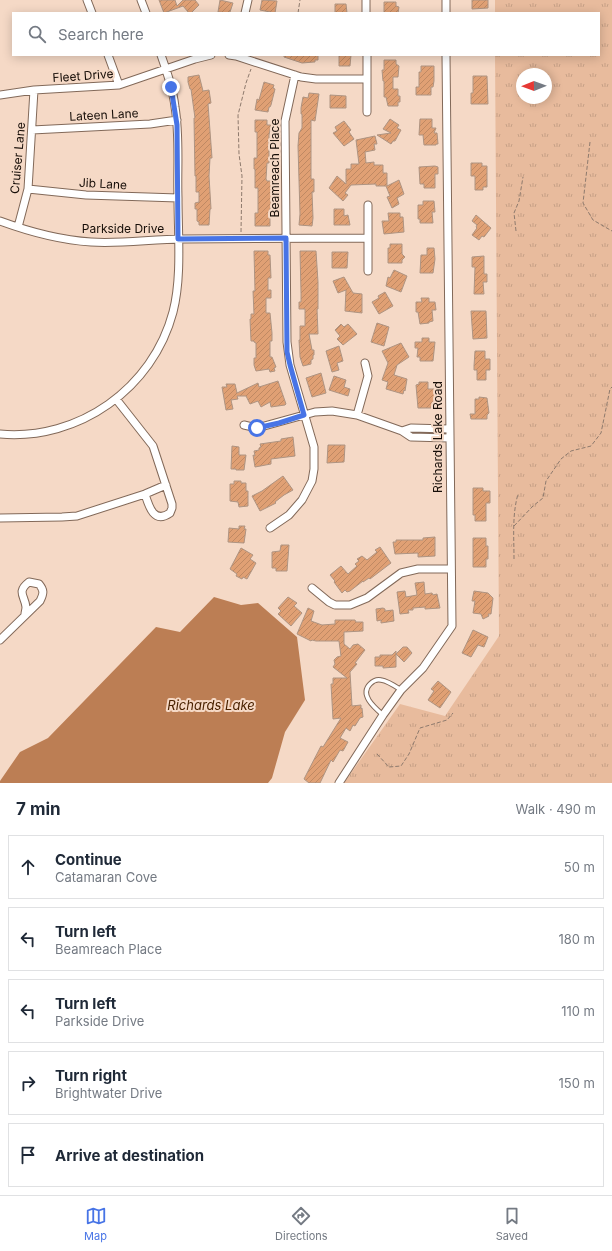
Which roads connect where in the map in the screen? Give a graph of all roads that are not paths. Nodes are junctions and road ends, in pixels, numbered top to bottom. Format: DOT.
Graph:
graph roads {
  1 [pos="87,0"];
  2 [pos="141,0"];
  3 [pos="248,0"];
  4 [pos="366,0"];
  5 [pos="446,0"];
  6 [pos="92,12"];
  7 [pos="146,12"];
  8 [pos="245,12"];
  9 [pos="366,12"];
  10 [pos="446,12"];
  11 [pos="108,56"];
  12 [pos="161,56"];
  13 [pos="207,56"];
  14 [pos="237,56"];
  15 [pos="367,56"];
  16 [pos="446,56"];
  17 [pos="166,69"];
  18 [pos="295,75"];
  19 [pos="367,79"];
  20 [pos="119,85"];
  21 [pos="34,90"];
  22 [pos="0,95"];
  23 [pos="367,112"];
  24 [pos="177,120"];
  25 [pos="32,130"];
  26 [pos="28,189"];
  27 [pos="178,198"];
  28 [pos="368,205"];
  29 [pos="0,221"];
  30 [pos="18,227"];
  31 [pos="286,238"];
  32 [pos="368,238"];
  33 [pos="178,239"];
  34 [pos="368,271"];
  35 [pos="365,364"];
  36 [pos="116,399"];
  37 [pos="304,415"];
  38 [pos="357,415"];
  39 [pos="244,425"];
  40 [pos="449,429"];
  41 [pos="402,431"];
  42 [pos="0,434"];
  43 [pos="449,438"];
  44 [pos="166,485"];
  45 [pos="145,494"];
  46 [pos="0,518"];
  47 [pos="270,528"];
  48 [pos="451,569"];
  49 [pos="312,588"];
  50 [pos="25,614"];
  51 [pos="0,640"];
  52 [pos="401,690"];
  53 [pos="383,715"];
  54 [pos="339,783"];
  1 -- 6 [label="street"];
  2 -- 7 [label="street"];
  3 -- 8 [label="street"];
  4 -- 9 [label="street"];
  5 -- 10 [label="street"];
  11 -- 20 [label="street"];
  12 -- 17 [label="street"];
  13 -- 17 [label="street, Fleet Drive"];
  14 -- 18 [label="street"];
  15 -- 19 [label="street"];
  16 -- 40 [label="street, Richards Lake Road"];
  17 -- 20 [label="street, Fleet Drive"];
  17 -- 24 [label="street"];
  18 -- 19 [label="street"];
  18 -- 31 [label="street, Beamreach Place"];
  19 -- 23 [label="street"];
  20 -- 21 [label="street, Fleet Drive"];
  21 -- 22 [label="street, Fleet Drive"];
  21 -- 25 [label="street, Cruiser Lane"];
  24 -- 25 [label="street, Lateen Lane"];
  24 -- 27 [label="street"];
  25 -- 26 [label="street, Cruiser Lane"];
  26 -- 27 [label="street, Jib Lane"];
  26 -- 30 [label="street, Cruiser Lane"];
  27 -- 33 [label="street"];
  28 -- 32 [label="street"];
  29 -- 30 [label="street, Parkside Drive"];
  30 -- 33 [label="street, Parkside Drive"];
  31 -- 32 [label="street, Parkside Drive"];
  31 -- 33 [label="street, Parkside Drive"];
  31 -- 37 [label="street, Beamreach Place"];
  32 -- 34 [label="street"];
  33 -- 36 [label="street"];
  35 -- 38 [label="street"];
  36 -- 42 [label="street"];
  36 -- 44 [label="street"];
  37 -- 38 [label="street"];
  37 -- 39 [label="street"];
  37 -- 47 [label="street, Beamreach Place"];
  38 -- 41 [label="street"];
  40 -- 41 [label="street"];
  40 -- 43 [label="street, Richards Lake Road"];
  41 -- 43 [label="street"];
  43 -- 48 [label="street, Richards Lake Road"];
  44 -- 45 [label="street"];
  44 -- 45 [label="street"];
  45 -- 46 [label="street"];
  48 -- 49 [label="street"];
  48 -- 52 [label="street, Richards Lake Road"];
  50 -- 51 [label="street"];
  52 -- 53 [label="street, Richards Lake Road"];
  52 -- 53 [label="lane"];
  53 -- 54 [label="street, Richards Lake Road"];
}
